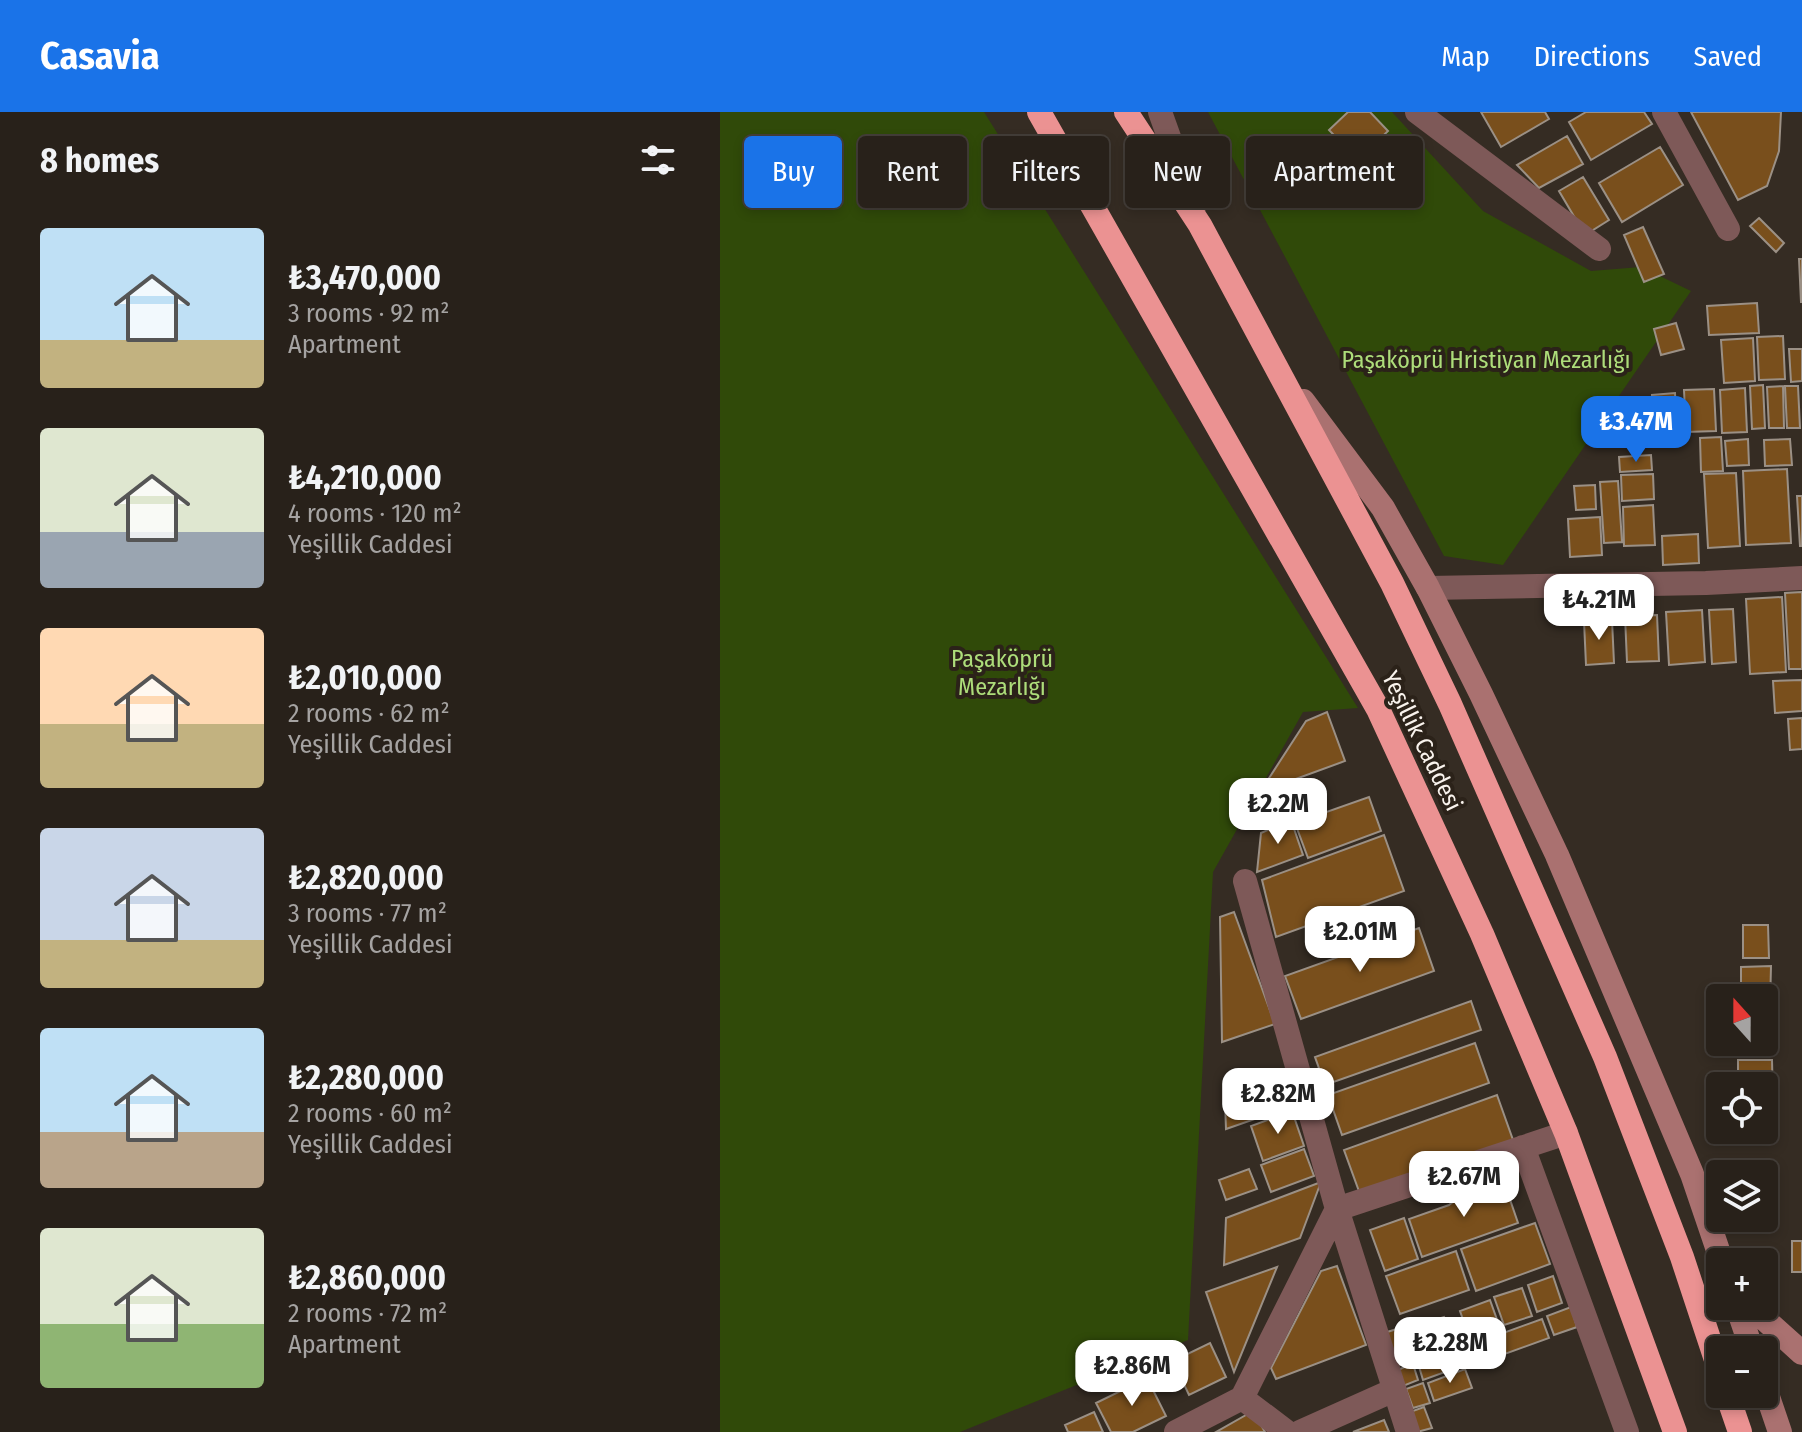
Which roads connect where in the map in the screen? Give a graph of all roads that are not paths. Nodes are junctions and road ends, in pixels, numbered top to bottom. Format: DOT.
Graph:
graph roads {
  1 [pos="1039,112"];
  2 [pos="1126,112"];
  3 [pos="1160,112"];
  4 [pos="1417,112"];
  5 [pos="1664,112"];
  6 [pos="1200,225"];
  7 [pos="1728,229"];
  8 [pos="1599,249"];
  9 [pos="1278,369"];
  10 [pos="1802,578"];
  11 [pos="1428,588"];
  12 [pos="1245,881"];
  13 [pos="1566,1133"];
  14 [pos="1523,1147"];
  15 [pos="1337,1209"];
  16 [pos="1717,1248"];
  17 [pos="1765,1320"];
  18 [pos="1708,1336"];
  19 [pos="1802,1353"];
  20 [pos="1394,1390"];
  21 [pos="1242,1398"];
  22 [pos="1732,1408"];
  23 [pos="1774,1408"];
  24 [pos="1784,1430"];
  25 [pos="1176,1432"];
  26 [pos="1287,1432"];
  27 [pos="1300,1432"];
  28 [pos="1408,1432"];
  29 [pos="1627,1432"];
  30 [pos="1675,1432"];
  31 [pos="1740,1432"];
  1 -- 13 [label="highway, Yeşillik Caddesi"];
  2 -- 6 [label="highway, Yeşillik Caddesi"];
  3 -- 6 [label="street"];
  4 -- 8 [label="street"];
  5 -- 7 [label="street"];
  6 -- 9 [label="highway, Yeşillik Caddesi"];
  9 -- 11 [label="street"];
  9 -- 18 [label="highway, Yeşillik Caddesi"];
  10 -- 11 [label="street"];
  11 -- 16 [label="street"];
  12 -- 15 [label="street"];
  13 -- 14 [label="street"];
  13 -- 30 [label="highway, Yeşillik Caddesi"];
  14 -- 15 [label="street"];
  14 -- 29 [label="street"];
  15 -- 20 [label="street"];
  15 -- 21 [label="street"];
  17 -- 19 [label="street"];
  20 -- 27 [label="street"];
  20 -- 28 [label="street"];
  21 -- 25 [label="street"];
  21 -- 26 [label="street"];
  22 -- 31 [label="highway"];
  23 -- 24 [label="street"];
}
